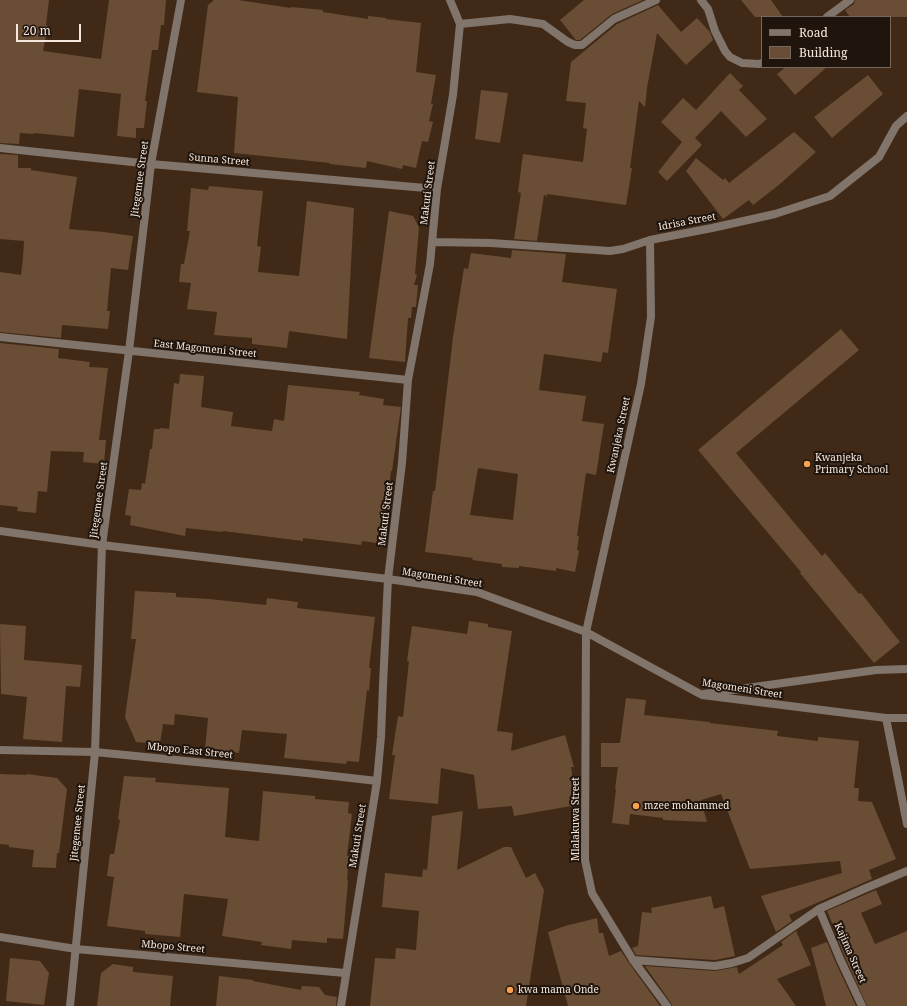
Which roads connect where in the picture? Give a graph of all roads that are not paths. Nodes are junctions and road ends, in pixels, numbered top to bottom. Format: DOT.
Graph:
graph roads {
  1 [pos="181,0"];
  2 [pos="450,0"];
  3 [pos="656,0"];
  4 [pos="701,0"];
  5 [pos="850,0"];
  6 [pos="828,16"];
  7 [pos="460,24"];
  8 [pos="761,63"];
  9 [pos="907,116"];
  10 [pos="0,148"];
  11 [pos="151,164"];
  12 [pos="437,189"];
  13 [pos="650,240"];
  14 [pos="433,242"];
  15 [pos="0,338"];
  16 [pos="129,351"];
  17 [pos="408,380"];
  18 [pos="0,530"];
  19 [pos="102,545"];
  20 [pos="388,579"];
  21 [pos="586,632"];
  22 [pos="907,669"];
  23 [pos="702,695"];
  24 [pos="886,718"];
  25 [pos="907,718"];
  26 [pos="0,750"];
  27 [pos="95,752"];
  28 [pos="377,781"];
  29 [pos="907,824"];
  30 [pos="907,871"];
  31 [pos="819,909"];
  32 [pos="0,936"];
  33 [pos="76,949"];
  34 [pos="633,960"];
  35 [pos="345,973"];
  36 [pos="70,1006"];
  37 [pos="340,1006"];
  38 [pos="667,1006"];
  39 [pos="862,1006"];
  1 -- 11 [label="street, Jitegemee Street"];
  2 -- 7 [label="street"];
  3 -- 7 [label="street"];
  4 -- 8 [label="street"];
  5 -- 6 [label="street"];
  7 -- 12 [label="street, Makuti Street"];
  9 -- 13 [label="street, Idrisa Street"];
  10 -- 11 [label="street, Sunna Street"];
  11 -- 12 [label="street, Sunna Street"];
  11 -- 16 [label="street, Jitegemee Street"];
  12 -- 14 [label="street, Makuti Street"];
  13 -- 14 [label="street, Idrisa Street"];
  13 -- 21 [label="street, Kwanjeka Street"];
  14 -- 17 [label="street, Makuti Street"];
  15 -- 16 [label="street, East Magomeni Street"];
  16 -- 17 [label="street, East Magomeni Street"];
  16 -- 19 [label="street, Jitegemee Street"];
  17 -- 20 [label="street, Makuti Street"];
  18 -- 19 [label="street, Magomeni Street"];
  19 -- 20 [label="street, Magomeni Street"];
  19 -- 27 [label="street, Jitegemee Street"];
  20 -- 21 [label="street, Magomeni Street"];
  20 -- 28 [label="street, Makuti Street"];
  21 -- 23 [label="street, Magomeni Street"];
  21 -- 34 [label="street, Mlalakuwa Street"];
  22 -- 23 [label="street"];
  23 -- 24 [label="street, Magomeni Street"];
  24 -- 25 [label="street, Magomeni Street"];
  24 -- 29 [label="street"];
  26 -- 27 [label="street, Mbopo East Street"];
  27 -- 28 [label="street, Mbopo East Street"];
  27 -- 33 [label="street, Jitegemee Street"];
  28 -- 35 [label="street, Makuti Street"];
  30 -- 31 [label="street"];
  31 -- 34 [label="street"];
  31 -- 39 [label="street, Kajima Street"];
  32 -- 33 [label="street, Mbopo Street"];
  33 -- 35 [label="street, Mbopo Street"];
  33 -- 36 [label="street, Jitegemee Street"];
  34 -- 38 [label="street, Mlalakuwa Street"];
  35 -- 37 [label="street, Makuti Street"];
}
